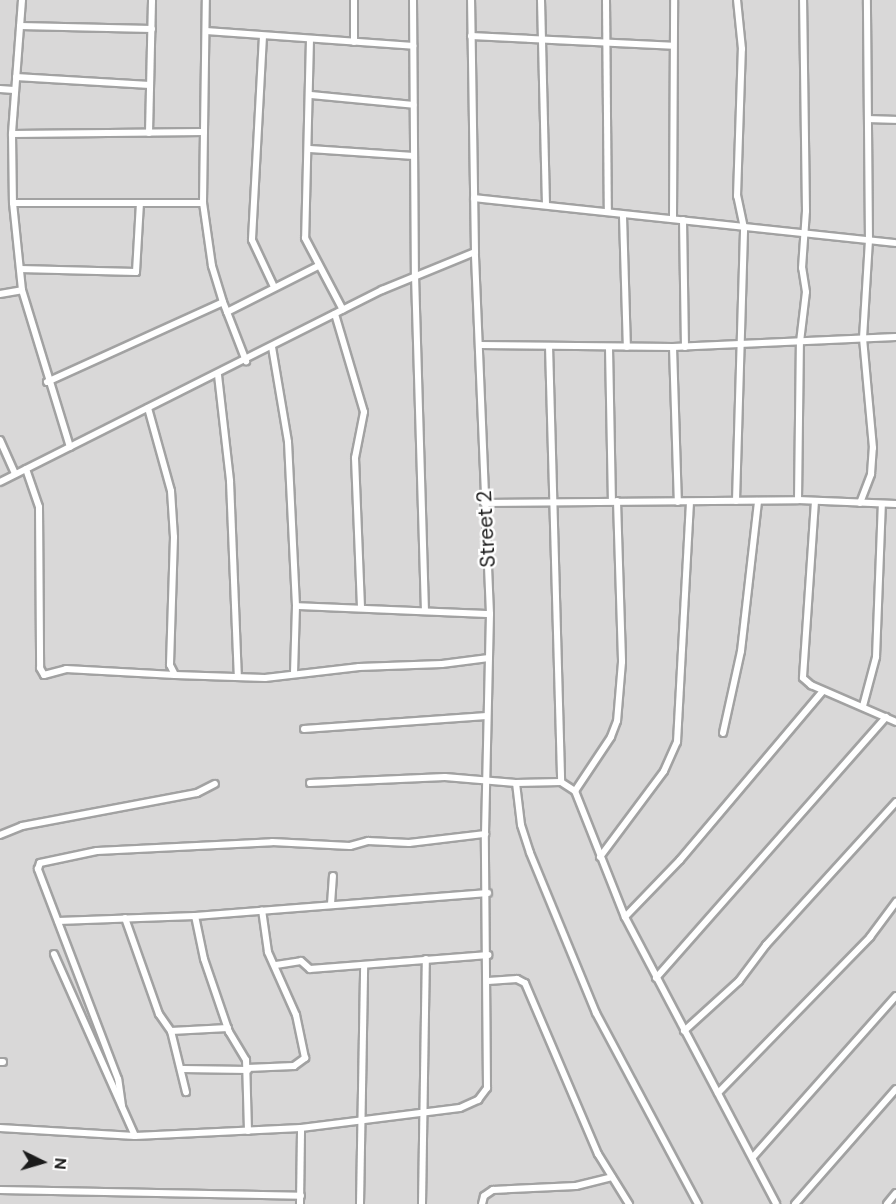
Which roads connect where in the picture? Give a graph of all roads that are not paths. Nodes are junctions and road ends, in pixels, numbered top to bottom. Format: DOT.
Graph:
graph roads {
  1 [pos="22,0"];
  2 [pos="152,0"];
  3 [pos="206,0"];
  4 [pos="354,0"];
  5 [pos="413,0"];
  6 [pos="471,0"];
  7 [pos="541,0"];
  8 [pos="606,0"];
  9 [pos="674,0"];
  10 [pos="737,0"];
  11 [pos="803,0"];
  12 [pos="867,0"];
  13 [pos="20,26"];
  14 [pos="152,29"];
  15 [pos="206,31"];
  16 [pos="263,36"];
  17 [pos="471,36"];
  18 [pos="310,39"];
  19 [pos="542,39"];
  20 [pos="354,42"];
  21 [pos="606,43"];
  22 [pos="413,46"];
  23 [pos="673,46"];
  24 [pos="16,77"];
  25 [pos="150,85"];
  26 [pos="0,89"];
  27 [pos="14,90"];
  28 [pos="311,95"];
  29 [pos="414,105"];
  30 [pos="870,118"];
  31 [pos="896,120"];
  32 [pos="204,132"];
  33 [pos="149,133"];
  34 [pos="12,134"];
  35 [pos="310,149"];
  36 [pos="414,156"];
  37 [pos="474,198"];
  38 [pos="203,202"];
  39 [pos="13,203"];
  40 [pos="140,203"];
  41 [pos="546,204"];
  42 [pos="608,212"];
  43 [pos="623,216"];
  44 [pos="673,219"];
  45 [pos="683,220"];
  46 [pos="744,228"];
  47 [pos="804,234"];
  48 [pos="870,241"];
  49 [pos="896,243"];
  50 [pos="475,252"];
  51 [pos="318,266"];
  52 [pos="20,269"];
  53 [pos="415,275"];
  54 [pos="274,287"];
  55 [pos="22,290"];
  56 [pos="0,294"];
  57 [pos="223,302"];
  58 [pos="343,310"];
  59 [pos="227,312"];
  60 [pos="335,314"];
  61 [pos="896,337"];
  62 [pos="863,338"];
  63 [pos="800,342"];
  64 [pos="480,345"];
  65 [pos="739,345"];
  66 [pos="549,346"];
  67 [pos="272,347"];
  68 [pos="627,347"];
  69 [pos="673,347"];
  70 [pos="685,347"];
  71 [pos="609,348"];
  72 [pos="246,360"];
  73 [pos="218,375"];
  74 [pos="47,382"];
  75 [pos="148,408"];
  76 [pos="0,440"];
  77 [pos="70,447"];
  78 [pos="2,449"];
  79 [pos="26,469"];
  80 [pos="15,474"];
  81 [pos="0,482"];
  82 [pos="798,500"];
  83 [pos="615,501"];
  84 [pos="736,501"];
  85 [pos="758,501"];
  86 [pos="815,501"];
  87 [pos="551,502"];
  88 [pos="678,502"];
  89 [pos="690,502"];
  90 [pos="484,503"];
  91 [pos="860,503"];
  92 [pos="882,504"];
  93 [pos="896,504"];
  94 [pos="296,606"];
  95 [pos="361,608"];
  96 [pos="425,609"];
  97 [pos="490,614"];
  98 [pos="489,658"];
  99 [pos="294,674"];
  100 [pos="175,675"];
  101 [pos="238,676"];
  102 [pos="823,691"];
  103 [pos="863,705"];
  104 [pos="487,716"];
  105 [pos="886,717"];
  106 [pos="896,722"];
  107 [pos="304,729"];
  108 [pos="723,733"];
  109 [pos="486,780"];
  110 [pos="561,782"];
  111 [pos="310,783"];
  112 [pos="516,783"];
  113 [pos="215,784"];
  114 [pos="575,790"];
  115 [pos="896,802"];
  116 [pos="485,834"];
  117 [pos="0,835"];
  118 [pos="600,857"];
  119 [pos="333,876"];
  120 [pos="488,892"];
  121 [pos="896,902"];
  122 [pos="331,904"];
  123 [pos="262,910"];
  124 [pos="195,916"];
  125 [pos="626,917"];
  126 [pos="125,918"];
  127 [pos="58,921"];
  128 [pos="54,954"];
  129 [pos="488,955"];
  130 [pos="426,959"];
  131 [pos="276,965"];
  132 [pos="364,965"];
  133 [pos="656,978"];
  134 [pos="488,981"];
  135 [pos="896,996"];
  136 [pos="228,1028"];
  137 [pos="684,1030"];
  138 [pos="171,1031"];
  139 [pos="183,1069"];
  140 [pos="247,1069"];
  141 [pos="896,1089"];
  142 [pos="186,1092"];
  143 [pos="718,1093"];
  144 [pos="122,1106"];
  145 [pos="423,1115"];
  146 [pos="363,1122"];
  147 [pos="301,1128"];
  148 [pos="0,1129"];
  149 [pos="248,1131"];
  150 [pos="135,1136"];
  151 [pos="753,1157"];
  152 [pos="612,1177"];
  153 [pos="0,1190"];
  154 [pos="896,1193"];
  155 [pos="301,1196"];
  156 [pos="300,1204"];
  157 [pos="360,1204"];
  158 [pos="422,1204"];
  159 [pos="482,1204"];
  160 [pos="629,1204"];
  161 [pos="698,1204"];
  162 [pos="776,1204"];
  163 [pos="795,1204"];
  164 [pos="887,1204"];
  1 -- 13 [label="street"];
  2 -- 14 [label="street"];
  3 -- 15 [label="street"];
  4 -- 20 [label="street"];
  5 -- 22 [label="street"];
  6 -- 17 [label="street, Street 2"];
  7 -- 19 [label="street"];
  8 -- 21 [label="street"];
  9 -- 23 [label="street"];
  10 -- 46 [label="street"];
  11 -- 47 [label="street"];
  12 -- 30 [label="street"];
  13 -- 14 [label="street"];
  13 -- 24 [label="street"];
  14 -- 25 [label="street"];
  15 -- 16 [label="street"];
  15 -- 32 [label="street"];
  16 -- 18 [label="street"];
  16 -- 54 [label="street"];
  17 -- 19 [label="street"];
  17 -- 37 [label="street, Street 2"];
  18 -- 20 [label="street"];
  18 -- 28 [label="street"];
  19 -- 21 [label="street"];
  19 -- 41 [label="street"];
  20 -- 22 [label="street"];
  21 -- 23 [label="street"];
  21 -- 42 [label="street"];
  22 -- 29 [label="street"];
  23 -- 44 [label="street"];
  24 -- 25 [label="street"];
  24 -- 27 [label="street"];
  25 -- 33 [label="street"];
  26 -- 27 [label="street"];
  27 -- 34 [label="street"];
  28 -- 29 [label="street"];
  28 -- 35 [label="street"];
  29 -- 36 [label="street"];
  30 -- 31 [label="street"];
  30 -- 48 [label="street"];
  32 -- 33 [label="street"];
  32 -- 38 [label="street"];
  33 -- 34 [label="street"];
  34 -- 39 [label="street"];
  35 -- 36 [label="street"];
  35 -- 51 [label="street"];
  36 -- 53 [label="street"];
  37 -- 41 [label="street"];
  37 -- 50 [label="street, Street 2"];
  38 -- 40 [label="street"];
  38 -- 57 [label="street"];
  39 -- 40 [label="street"];
  39 -- 52 [label="street"];
  40 -- 52 [label="street"];
  41 -- 42 [label="street"];
  42 -- 43 [label="street"];
  43 -- 44 [label="street"];
  43 -- 68 [label="street"];
  44 -- 45 [label="street"];
  45 -- 46 [label="street"];
  45 -- 70 [label="street"];
  46 -- 47 [label="street"];
  46 -- 65 [label="street"];
  47 -- 48 [label="street"];
  47 -- 63 [label="street"];
  48 -- 49 [label="street"];
  48 -- 62 [label="street"];
  50 -- 53 [label="street"];
  50 -- 64 [label="street, Street 2"];
  51 -- 54 [label="street"];
  51 -- 58 [label="street"];
  52 -- 55 [label="street"];
  53 -- 58 [label="street"];
  53 -- 96 [label="street"];
  54 -- 59 [label="street"];
  55 -- 56 [label="street"];
  55 -- 74 [label="street"];
  57 -- 59 [label="street"];
  57 -- 74 [label="street"];
  58 -- 60 [label="street"];
  59 -- 72 [label="street"];
  60 -- 67 [label="street"];
  60 -- 95 [label="street"];
  61 -- 62 [label="street"];
  62 -- 63 [label="street"];
  62 -- 91 [label="street"];
  63 -- 65 [label="street"];
  63 -- 82 [label="street"];
  64 -- 66 [label="street"];
  64 -- 90 [label="street, Street 2"];
  65 -- 70 [label="street"];
  65 -- 84 [label="street"];
  66 -- 71 [label="street"];
  66 -- 87 [label="street"];
  67 -- 72 [label="street"];
  67 -- 94 [label="street"];
  68 -- 69 [label="street"];
  68 -- 71 [label="street"];
  69 -- 70 [label="street"];
  69 -- 88 [label="street"];
  71 -- 83 [label="street"];
  72 -- 73 [label="street"];
  73 -- 75 [label="street"];
  73 -- 101 [label="street"];
  74 -- 77 [label="street"];
  75 -- 77 [label="street"];
  75 -- 100 [label="street"];
  76 -- 78 [label="street"];
  77 -- 79 [label="street"];
  78 -- 80 [label="street"];
  79 -- 80 [label="street"];
  79 -- 100 [label="street"];
  80 -- 81 [label="street"];
  82 -- 85 [label="street"];
  82 -- 86 [label="street"];
  83 -- 87 [label="street"];
  83 -- 88 [label="street"];
  83 -- 114 [label="street"];
  84 -- 85 [label="street"];
  84 -- 89 [label="street"];
  85 -- 108 [label="street"];
  86 -- 91 [label="street"];
  86 -- 102 [label="street"];
  87 -- 90 [label="street"];
  87 -- 110 [label="street"];
  88 -- 89 [label="street"];
  89 -- 118 [label="street"];
  90 -- 97 [label="street, Street 2"];
  91 -- 92 [label="street"];
  92 -- 93 [label="street"];
  92 -- 103 [label="street"];
  94 -- 95 [label="street"];
  94 -- 99 [label="street"];
  95 -- 96 [label="street"];
  96 -- 97 [label="street"];
  97 -- 98 [label="street, Street 2"];
  98 -- 99 [label="street"];
  98 -- 104 [label="street, Street 2"];
  99 -- 101 [label="street"];
  100 -- 101 [label="street"];
  102 -- 103 [label="street"];
  102 -- 125 [label="street"];
  103 -- 105 [label="street"];
  104 -- 107 [label="street"];
  104 -- 109 [label="street, Street 2"];
  105 -- 106 [label="street"];
  105 -- 133 [label="street"];
  109 -- 111 [label="street"];
  109 -- 112 [label="street"];
  109 -- 116 [label="street, Street 2"];
  110 -- 112 [label="street"];
  110 -- 114 [label="street"];
  112 -- 161 [label="street"];
  113 -- 117 [label="street"];
  114 -- 118 [label="street"];
  115 -- 137 [label="street"];
  116 -- 120 [label="street, Street 2"];
  116 -- 127 [label="street"];
  118 -- 125 [label="street"];
  119 -- 122 [label="street"];
  120 -- 122 [label="street"];
  120 -- 129 [label="street, Street 2"];
  121 -- 143 [label="street"];
  122 -- 123 [label="street"];
  123 -- 124 [label="street"];
  123 -- 131 [label="street"];
  124 -- 126 [label="street"];
  124 -- 136 [label="street"];
  125 -- 133 [label="street"];
  126 -- 127 [label="street"];
  126 -- 138 [label="street"];
  127 -- 144 [label="street"];
  128 -- 144 [label="street"];
  129 -- 130 [label="street"];
  129 -- 134 [label="street, Street 2"];
  130 -- 132 [label="street"];
  130 -- 145 [label="street"];
  131 -- 132 [label="street"];
  131 -- 140 [label="street"];
  132 -- 146 [label="street"];
  133 -- 137 [label="street"];
  134 -- 145 [label="street, Street 2"];
  134 -- 152 [label="street"];
  135 -- 151 [label="street"];
  136 -- 138 [label="street"];
  136 -- 140 [label="street"];
  137 -- 143 [label="street"];
  138 -- 139 [label="street"];
  139 -- 140 [label="street"];
  139 -- 142 [label="street"];
  140 -- 149 [label="street"];
  141 -- 163 [label="street"];
  143 -- 151 [label="street"];
  144 -- 150 [label="street"];
  145 -- 146 [label="street, Street 2"];
  145 -- 158 [label="street"];
  146 -- 147 [label="street, Street 2"];
  146 -- 157 [label="street"];
  147 -- 149 [label="street, Street 2"];
  147 -- 155 [label="street"];
  148 -- 150 [label="street, Street 2"];
  149 -- 150 [label="street, Street 2"];
  151 -- 162 [label="street"];
  152 -- 159 [label="street"];
  152 -- 160 [label="street"];
  153 -- 155 [label="street"];
  154 -- 164 [label="street"];
  155 -- 156 [label="street"];
}
